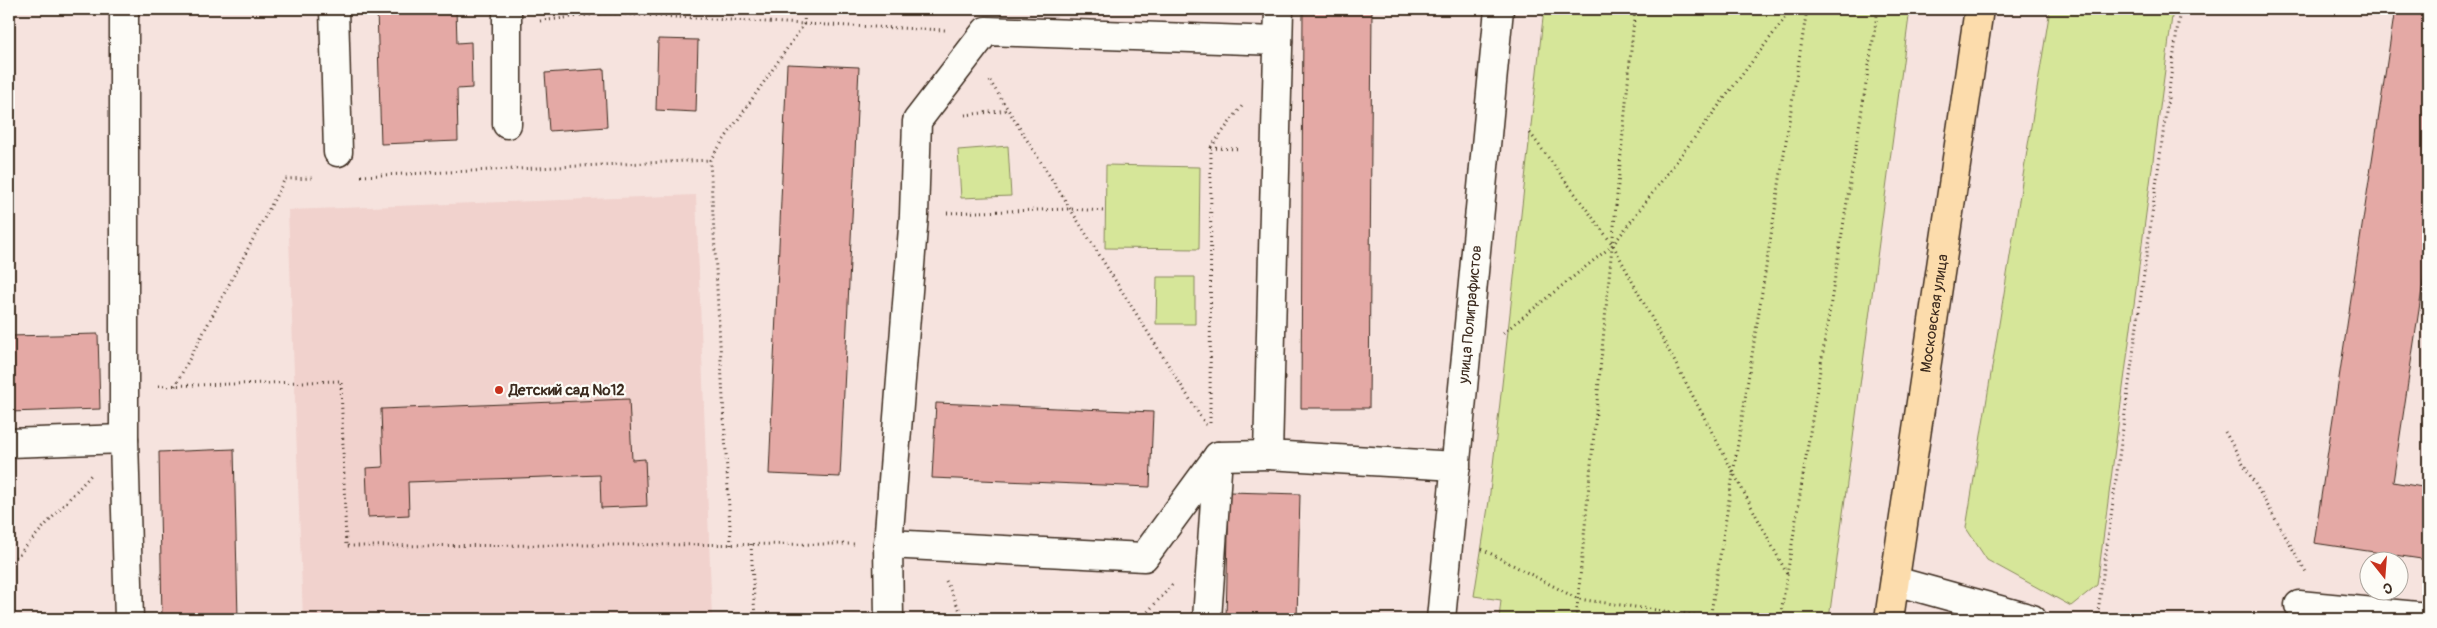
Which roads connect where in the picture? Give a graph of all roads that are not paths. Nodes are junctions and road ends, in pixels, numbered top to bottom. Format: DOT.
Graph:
graph roads {
  1 [pos="124,9"];
  2 [pos="334,9"];
  3 [pos="1279,9"];
  4 [pos="1500,9"];
  5 [pos="1979,9"];
  6 [pos="507,16"];
  7 [pos="982,30"];
  8 [pos="1278,41"];
  9 [pos="507,124"];
  10 [pos="338,152"];
  11 [pos="124,439"];
  12 [pos="9,443"];
  13 [pos="1268,455"];
  14 [pos="1218,456"];
  15 [pos="1456,466"];
  16 [pos="888,544"];
  17 [pos="1894,581"];
  18 [pos="2299,604"];
  19 [pos="2428,617"];
  20 [pos="129,619"];
  21 [pos="889,619"];
  22 [pos="1207,619"];
  23 [pos="1441,619"];
  24 [pos="1889,619"];
  25 [pos="2032,619"];
  1 -- 11 [label="street"];
  2 -- 10 [label="street"];
  3 -- 8 [label="street"];
  4 -- 15 [label="street, улица Полиграфистов"];
  5 -- 17 [label="main road, Московская улица"];
  6 -- 9 [label="street"];
  7 -- 8 [label="street"];
  7 -- 16 [label="street"];
  8 -- 13 [label="street"];
  11 -- 12 [label="street"];
  11 -- 20 [label="street"];
  13 -- 14 [label="street"];
  13 -- 15 [label="street"];
  14 -- 16 [label="street"];
  14 -- 22 [label="street"];
  15 -- 23 [label="street, улица Полиграфистов"];
  16 -- 21 [label="street"];
  17 -- 24 [label="main road, Московская улица"];
  17 -- 25 [label="street"];
  18 -- 19 [label="street"];
}
